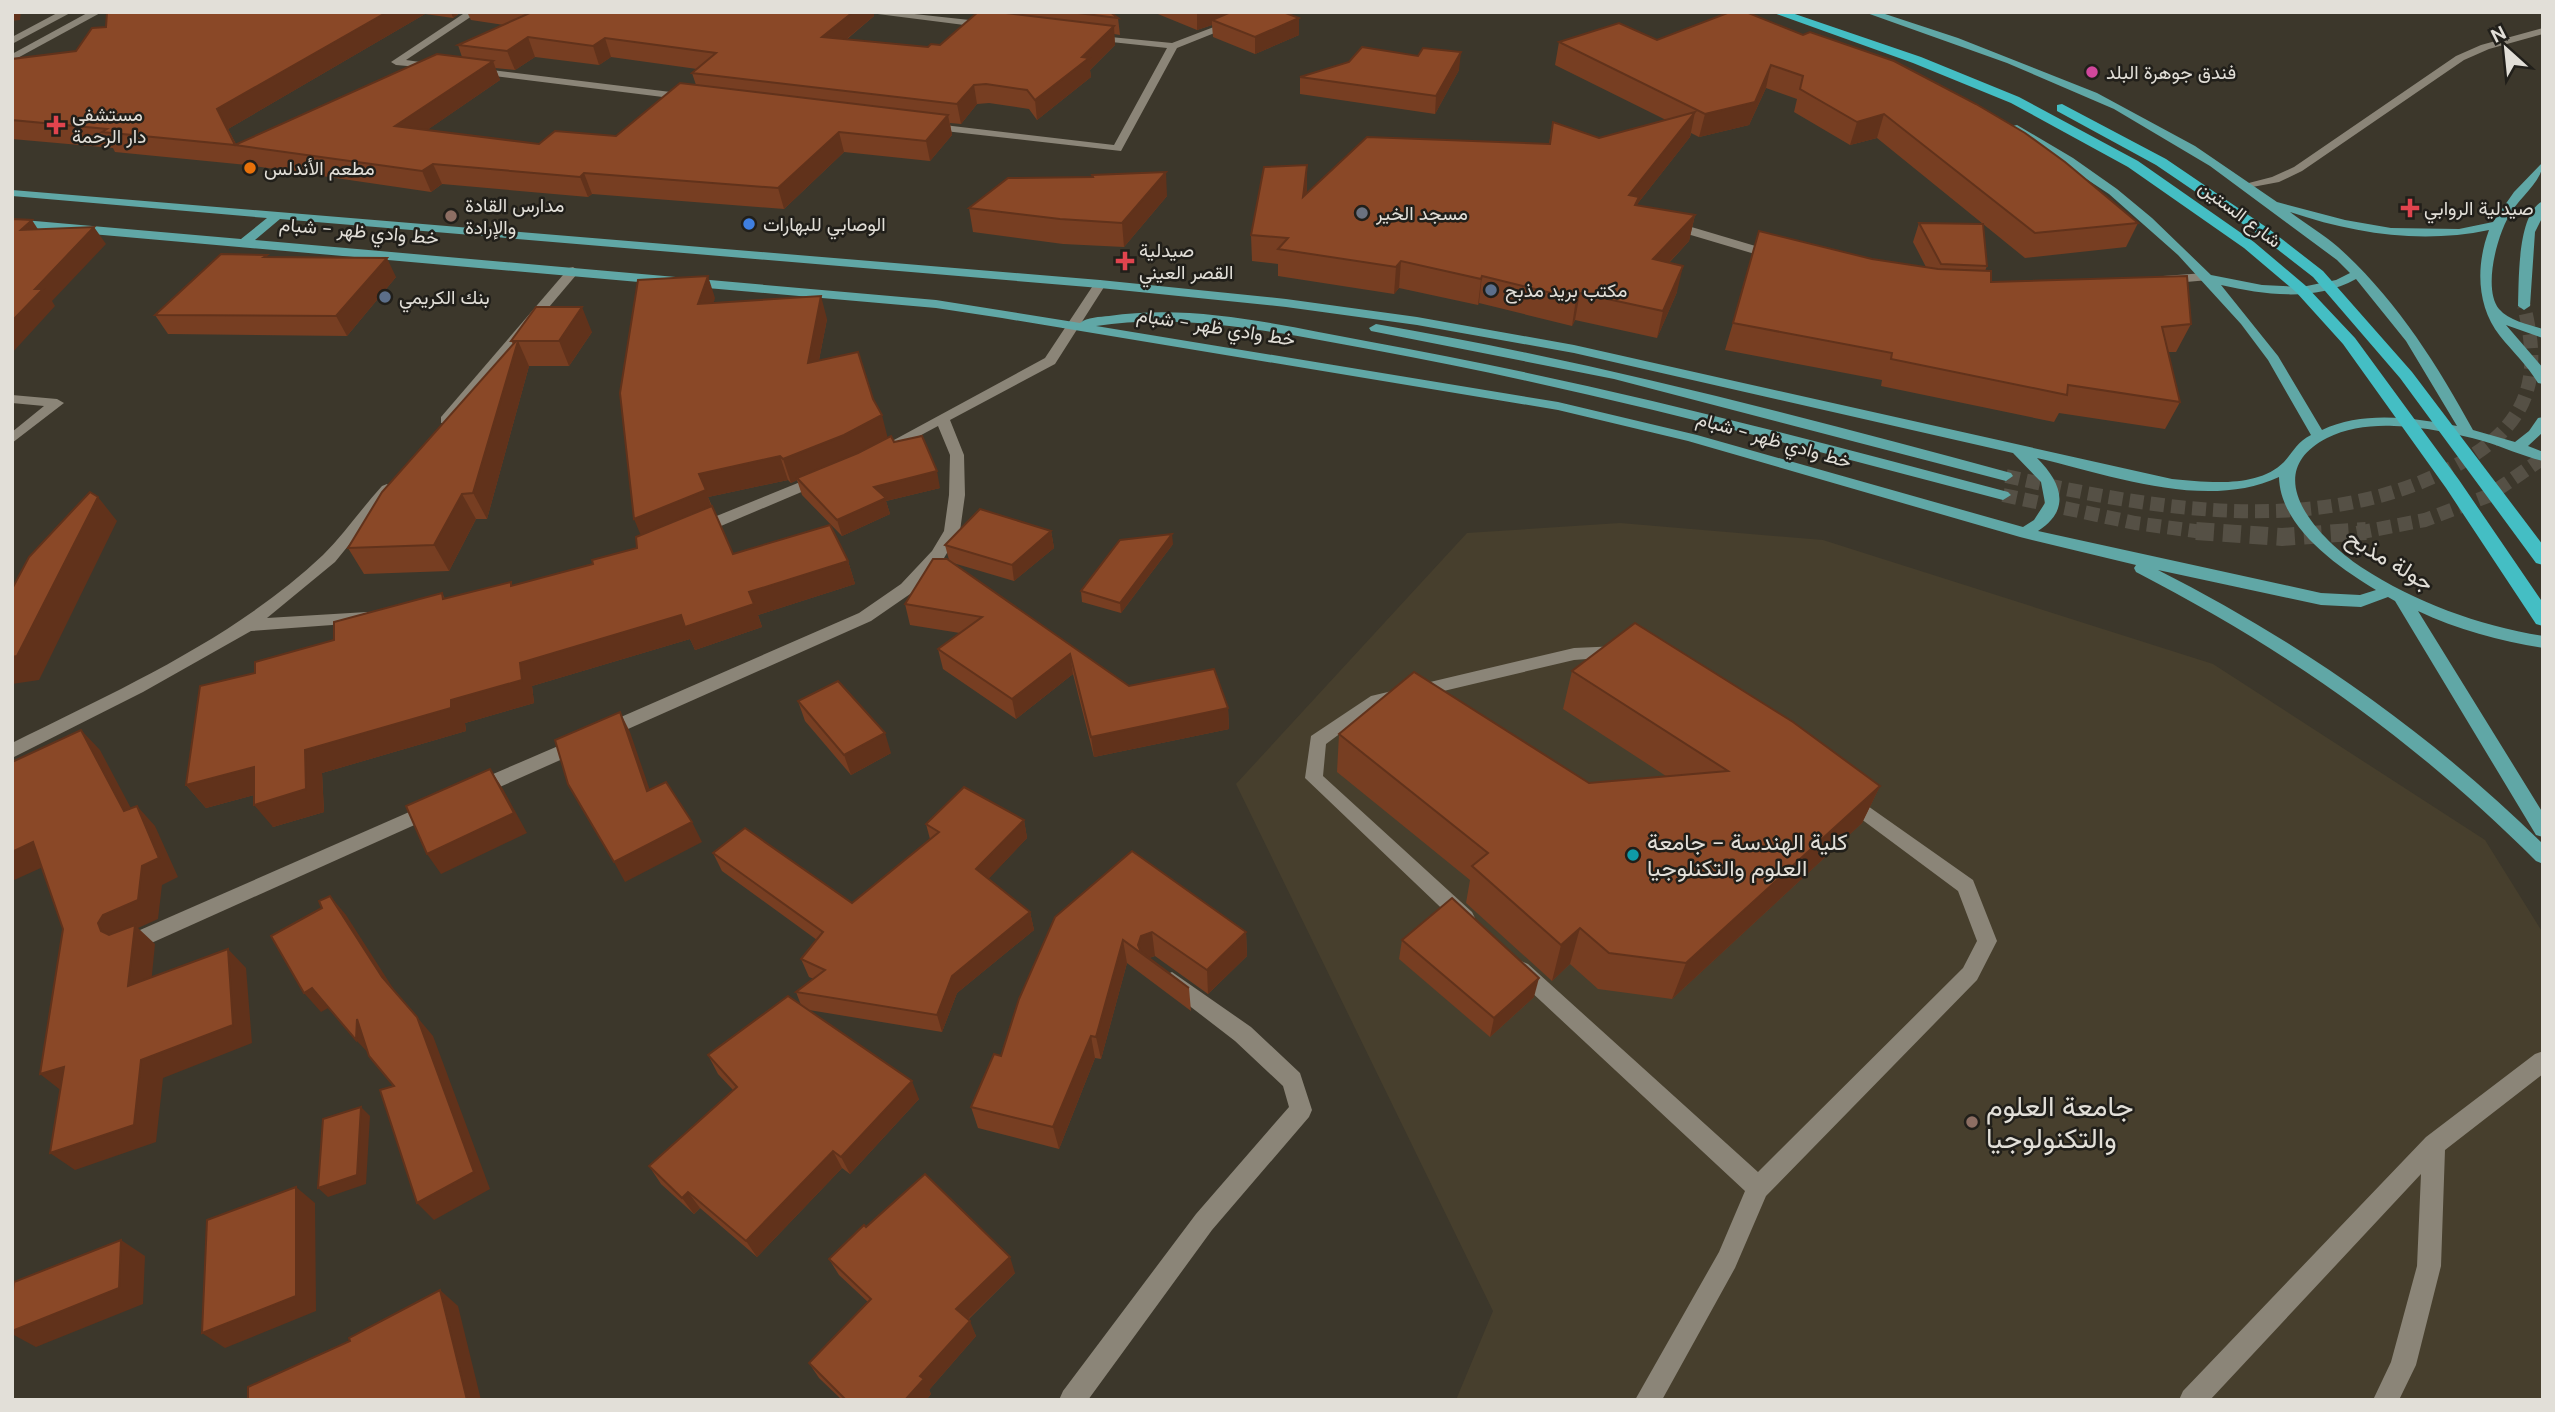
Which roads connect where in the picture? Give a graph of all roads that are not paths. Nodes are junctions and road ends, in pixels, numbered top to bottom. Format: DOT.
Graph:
graph roads {
  1 [pos="67,12"];
  2 [pos="97,12"];
  3 [pos="473,12"];
  4 [pos="867,12"];
  5 [pos="1262,12"];
  6 [pos="1777,12"];
  7 [pos="1810,12"];
  8 [pos="1869,12"];
  9 [pos="927,15"];
  10 [pos="993,26"];
  11 [pos="2543,32"];
  12 [pos="1076,35"];
  13 [pos="14,39"];
  14 [pos="1172,46"];
  15 [pos="12,58"];
  16 [pos="451,68"];
  17 [pos="465,70"];
  18 [pos="701,99"];
  19 [pos="1999,118"];
  20 [pos="909,124"];
  21 [pos="2543,165"];
  22 [pos="2247,185"];
  23 [pos="12,193"];
  24 [pos="2267,201"];
  25 [pos="2543,204"];
  26 [pos="279,214"];
  27 [pos="12,223"];
  28 [pos="2497,225"];
  29 [pos="1678,227"];
  30 [pos="245,242"];
  31 [pos="1784,258"];
  32 [pos="573,271"];
  33 [pos="2357,274"];
  34 [pos="2205,277"];
  35 [pos="2150,281"];
  36 [pos="1100,284"];
  37 [pos="2524,306"];
  38 [pos="2489,308"];
  39 [pos="1073,326"];
  40 [pos="2543,334"];
  41 [pos="2543,380"];
  42 [pos="12,399"];
  43 [pos="942,418"];
  44 [pos="2543,421"];
  45 [pos="438,430"];
  46 [pos="2469,433"];
  47 [pos="2318,435"];
  48 [pos="12,439"];
  49 [pos="2518,447"];
  50 [pos="2016,449"];
  51 [pos="868,457"];
  52 [pos="2543,457"];
  53 [pos="2290,464"];
  54 [pos="401,473"];
  55 [pos="830,474"];
  56 [pos="2006,476"];
  57 [pos="2003,495"];
  58 [pos="688,533"];
  59 [pos="2025,533"];
  60 [pos="2117,555"];
  61 [pos="2543,559"];
  62 [pos="2395,594"];
  63 [pos="385,617"];
  64 [pos="2543,620"];
  65 [pos="248,625"];
  66 [pos="2543,642"];
  67 [pos="1639,653"];
  68 [pos="12,751"];
  69 [pos="1831,787"];
  70 [pos="2543,830"];
  71 [pos="2543,856"];
  72 [pos="1475,927"];
  73 [pos="131,943"];
  74 [pos="1506,955"];
  75 [pos="1153,967"];
  76 [pos="2543,1061"];
  77 [pos="2434,1145"];
  78 [pos="1758,1188"];
  79 [pos="1072,1400"];
  80 [pos="1648,1400"];
  81 [pos="2192,1400"];
  82 [pos="2386,1400"];
  1 -- 13 [label="street"];
  2 -- 15 [label="street"];
  3 -- 16 [label="street"];
  4 -- 9 [label="street"];
  5 -- 14 [label="street"];
  6 -- 64 [label="highway, شارع الستين"];
  7 -- 61 [label="highway, شارع الستين"];
  8 -- 22 [label="main road, شارع الستين"];
  9 -- 10 [label="street"];
  11 -- 22 [label="street"];
  12 -- 14 [label="street"];
  14 -- 20 [label="street"];
  17 -- 18 [label="street"];
  19 -- 34 [label="main road"];
  21 -- 28 [label="main road"];
  22 -- 24 [label="main road, شارع الستين"];
  23 -- 26 [label="main road, خط وادي ظهر - شبام"];
  24 -- 28 [label="main road"];
  24 -- 33 [label="main road, شارع الستين"];
  25 -- 37 [label="main road"];
  26 -- 30 [label="main road"];
  26 -- 36 [label="main road, خط وادي ظهر - شبام"];
  27 -- 30 [label="main road, خط وادي ظهر - شبام"];
  28 -- 38 [label="main road"];
  29 -- 31 [label="street"];
  30 -- 32 [label="main road, خط وادي ظهر - شبام"];
  32 -- 39 [label="main road, خط وادي ظهر - شبام"];
  32 -- 45 [label="street"];
  33 -- 34 [label="main road"];
  33 -- 46 [label="main road, شارع الستين"];
  34 -- 35 [label="street"];
  34 -- 47 [label="main road"];
  36 -- 39 [label="street"];
  36 -- 50 [label="main road, خط وادي ظهر - شبام"];
  36 -- 56 [label="main road"];
  38 -- 40 [label="main road"];
  38 -- 41 [label="main road"];
  39 -- 43 [label="street"];
  39 -- 57 [label="main road"];
  39 -- 59 [label="main road, خط وادي ظهر - شبام"];
  42 -- 48 [label="street"];
  43 -- 51 [label="street"];
  43 -- 73 [label="street"];
  44 -- 49 [label="main road"];
  46 -- 47 [label="main road"];
  46 -- 49 [label="main road"];
  47 -- 53 [label="main road"];
  49 -- 52 [label="main road"];
  50 -- 53 [label="main road, خط وادي ظهر - شبام"];
  50 -- 59 [label="main road"];
  53 -- 62 [label="main road, جولة مذبح"];
  54 -- 65 [label="street"];
  55 -- 58 [label="street"];
  59 -- 60 [label="main road, خط وادي ظهر - شبام"];
  60 -- 62 [label="main road, خط وادي ظهر - شبام"];
  60 -- 71 [label="main road"];
  62 -- 66 [label="main road, جولة مذبح"];
  62 -- 70 [label="main road"];
  63 -- 65 [label="street"];
  65 -- 68 [label="street"];
  67 -- 72 [label="street"];
  69 -- 78 [label="street"];
  74 -- 78 [label="street"];
  75 -- 79 [label="street"];
  76 -- 77 [label="street"];
  77 -- 81 [label="street"];
  77 -- 82 [label="street"];
  78 -- 80 [label="street"];
}
